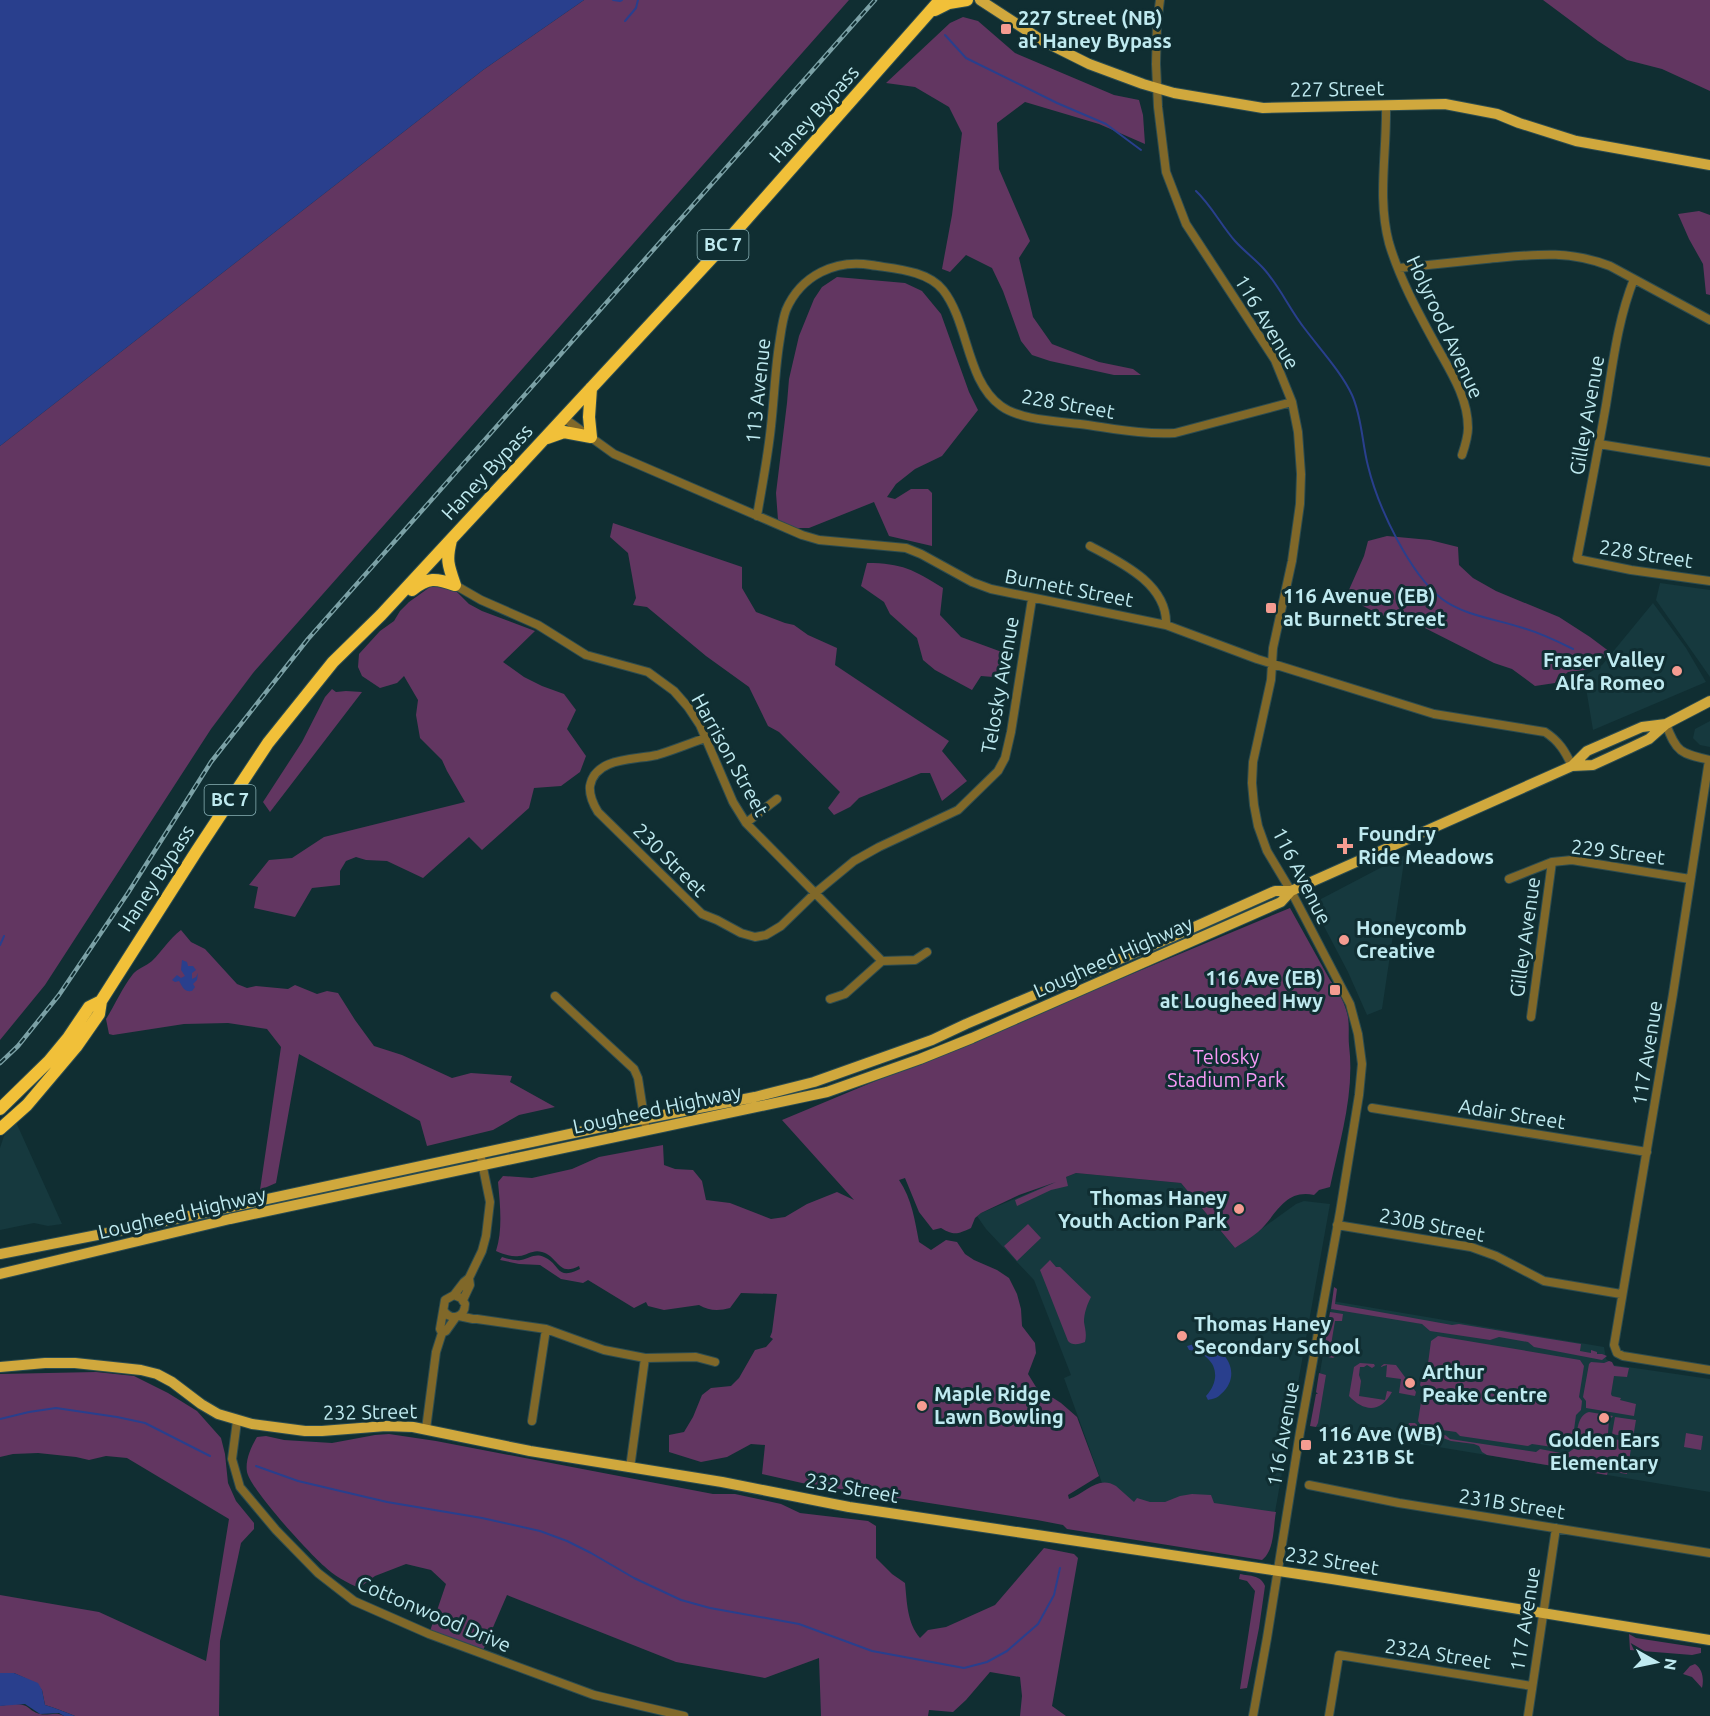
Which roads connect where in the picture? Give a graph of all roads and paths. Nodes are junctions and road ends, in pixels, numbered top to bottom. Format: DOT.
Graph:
graph roads {
  1 [pos="940,0"];
  2 [pos="967,0"];
  3 [pos="980,0"];
  4 [pos="1160,0"];
  5 [pos="931,12"];
  6 [pos="1157,89"];
  7 [pos="1386,106"];
  8 [pos="1710,165"];
  9 [pos="1399,268"];
  10 [pos="810,279"];
  11 [pos="1634,279"];
  12 [pos="1710,320"];
  13 [pos="591,388"];
  14 [pos="1292,402"];
  15 [pos="564,418"];
  16 [pos="591,437"];
  17 [pos="544,439"];
  18 [pos="1599,444"];
  19 [pos="1462,455"];
  20 [pos="1710,462"];
  21 [pos="757,516"];
  22 [pos="452,539"];
  23 [pos="1090,546"];
  24 [pos="1577,559"];
  25 [pos="1710,581"];
  26 [pos="455,585"];
  27 [pos="1032,598"];
  28 [pos="381,615"];
  29 [pos="1166,625"];
  30 [pos="1272,664"];
  31 [pos="1710,701"];
  32 [pos="1666,724"];
  33 [pos="706,738"];
  34 [pos="1709,760"];
  35 [pos="1572,766"];
  36 [pos="777,799"];
  37 [pos="746,823"];
  38 [pos="1552,862"];
  39 [pos="1509,879"];
  40 [pos="1690,879"];
  41 [pos="1291,891"];
  42 [pos="814,894"];
  43 [pos="761,937"];
  44 [pos="927,952"];
  45 [pos="882,961"];
  46 [pos="555,996"];
  47 [pos="830,999"];
  48 [pos="100,1001"];
  49 [pos="1531,1017"];
  50 [pos="1372,1108"];
  51 [pos="0,1109"];
  52 [pos="646,1124"];
  53 [pos="0,1129"];
  54 [pos="1647,1152"];
  55 [pos="480,1153"];
  56 [pos="482,1165"];
  57 [pos="1337,1225"];
  58 [pos="0,1254"];
  59 [pos="0,1274"];
  60 [pos="470,1278"];
  61 [pos="1621,1294"];
  62 [pos="454,1295"];
  63 [pos="464,1304"];
  64 [pos="444,1311"];
  65 [pos="458,1317"];
  66 [pos="477,1318"];
  67 [pos="546,1329"];
  68 [pos="442,1333"];
  69 [pos="645,1358"];
  70 [pos="715,1362"];
  71 [pos="0,1367"];
  72 [pos="1710,1370"];
  73 [pos="237,1420"];
  74 [pos="532,1421"];
  75 [pos="426,1429"];
  76 [pos="630,1468"];
  77 [pos="1310,1485"];
  78 [pos="1556,1528"];
  79 [pos="1710,1553"];
  80 [pos="1278,1570"];
  81 [pos="1542,1613"];
  82 [pos="1710,1640"];
  83 [pos="1532,1686"];
  84 [pos="684,1716"];
  85 [pos="1253,1716"];
  86 [pos="1329,1716"];
  87 [pos="1527,1716"];
  1 -- 5 [label="highway, Haney Bypass / BC 7"];
  2 -- 5 [label="highway"];
  3 -- 6 [label="main road, 227 Street"];
  4 -- 6 [label="street, 116 Avenue"];
  5 -- 13 [label="highway, Haney Bypass / BC 7"];
  6 -- 7 [label="main road, 227 Street"];
  6 -- 14 [label="street, 116 Avenue"];
  7 -- 8 [label="main road, 227 Street"];
  7 -- 9 [label="street, Holyrood Avenue"];
  9 -- 11 [label="street"];
  9 -- 19 [label="street, Holyrood Avenue"];
  10 -- 14 [label="street, 228 Street"];
  10 -- 21 [label="street, 113 Avenue"];
  11 -- 12 [label="street"];
  11 -- 18 [label="street, Gilley Avenue"];
  13 -- 15 [label="highway, Haney Bypass / BC 7"];
  13 -- 16 [label="highway"];
  14 -- 30 [label="street, 116 Avenue"];
  15 -- 16 [label="street, Burnett Street"];
  15 -- 17 [label="highway, Haney Bypass / BC 7"];
  16 -- 17 [label="highway"];
  16 -- 21 [label="street, Burnett Street"];
  17 -- 22 [label="highway, Haney Bypass / BC 7"];
  18 -- 20 [label="street"];
  18 -- 24 [label="street, Gilley Avenue"];
  21 -- 27 [label="street, Burnett Street"];
  22 -- 26 [label="highway"];
  22 -- 28 [label="highway, Haney Bypass / BC 7"];
  23 -- 29 [label="street"];
  24 -- 25 [label="street, 228 Street"];
  26 -- 28 [label="highway"];
  26 -- 33 [label="street, Harrison Street"];
  27 -- 29 [label="street, Burnett Street"];
  27 -- 42 [label="street, Telosky Avenue"];
  28 -- 48 [label="highway, Haney Bypass / BC 7"];
  29 -- 30 [label="street, Burnett Street"];
  30 -- 35 [label="street, Burnett Street"];
  30 -- 41 [label="street, 116 Avenue"];
  31 -- 32 [label="main road, Lougheed Highway"];
  32 -- 34 [label="street"];
  32 -- 35 [label="main road, Lougheed Highway"];
  33 -- 37 [label="street, Harrison Street"];
  33 -- 43 [label="street, 230 Street"];
  34 -- 40 [label="street, 117 Avenue"];
  35 -- 41 [label="main road, Lougheed Highway"];
  36 -- 37 [label="street"];
  37 -- 42 [label="street, Harrison Street"];
  38 -- 39 [label="street, 229 Street"];
  38 -- 40 [label="street, 229 Street"];
  38 -- 49 [label="street, Gilley Avenue"];
  40 -- 54 [label="street, 117 Avenue"];
  41 -- 52 [label="main road, Lougheed Highway"];
  41 -- 57 [label="street, 116 Avenue"];
  42 -- 43 [label="street, Telosky Avenue"];
  42 -- 45 [label="street, Harrison Street"];
  44 -- 45 [label="street"];
  45 -- 47 [label="street"];
  46 -- 52 [label="street"];
  48 -- 51 [label="highway, Haney Bypass / BC 7"];
  48 -- 53 [label="highway, Haney Bypass / BC 7"];
  50 -- 54 [label="street, Adair Street"];
  52 -- 55 [label="main road, Lougheed Highway"];
  52 -- 56 [label="main road, Lougheed Highway"];
  54 -- 61 [label="street, 117 Avenue"];
  55 -- 56 [label="street"];
  55 -- 58 [label="main road, Lougheed Highway"];
  56 -- 59 [label="main road, Lougheed Highway"];
  56 -- 60 [label="street"];
  57 -- 61 [label="street, 230B Street"];
  57 -- 80 [label="street, 116 Avenue"];
  60 -- 62 [label="street"];
  60 -- 63 [label="street"];
  61 -- 72 [label="street, 117 Avenue"];
  62 -- 63 [label="street"];
  62 -- 64 [label="street"];
  63 -- 65 [label="street"];
  63 -- 66 [label="street"];
  64 -- 65 [label="street"];
  64 -- 68 [label="street"];
  65 -- 66 [label="street"];
  65 -- 68 [label="street"];
  66 -- 67 [label="street"];
  67 -- 69 [label="street"];
  67 -- 74 [label="street"];
  68 -- 75 [label="street"];
  69 -- 70 [label="street"];
  69 -- 76 [label="street"];
  71 -- 73 [label="main road, 232 Street"];
  73 -- 75 [label="main road, 232 Street"];
  73 -- 84 [label="street, Cottonwood Drive"];
  75 -- 76 [label="main road, 232 Street"];
  76 -- 80 [label="main road, 232 Street"];
  77 -- 78 [label="street, 231B Street"];
  78 -- 79 [label="street, 231B Street"];
  78 -- 81 [label="street, 117 Avenue"];
  80 -- 81 [label="main road, 232 Street"];
  80 -- 85 [label="street, 116 Avenue"];
  81 -- 82 [label="main road, 232 Street"];
  81 -- 83 [label="street, 117 Avenue"];
  83 -- 86 [label="street, 232A Street"];
  83 -- 87 [label="street, 117 Avenue"];
}
